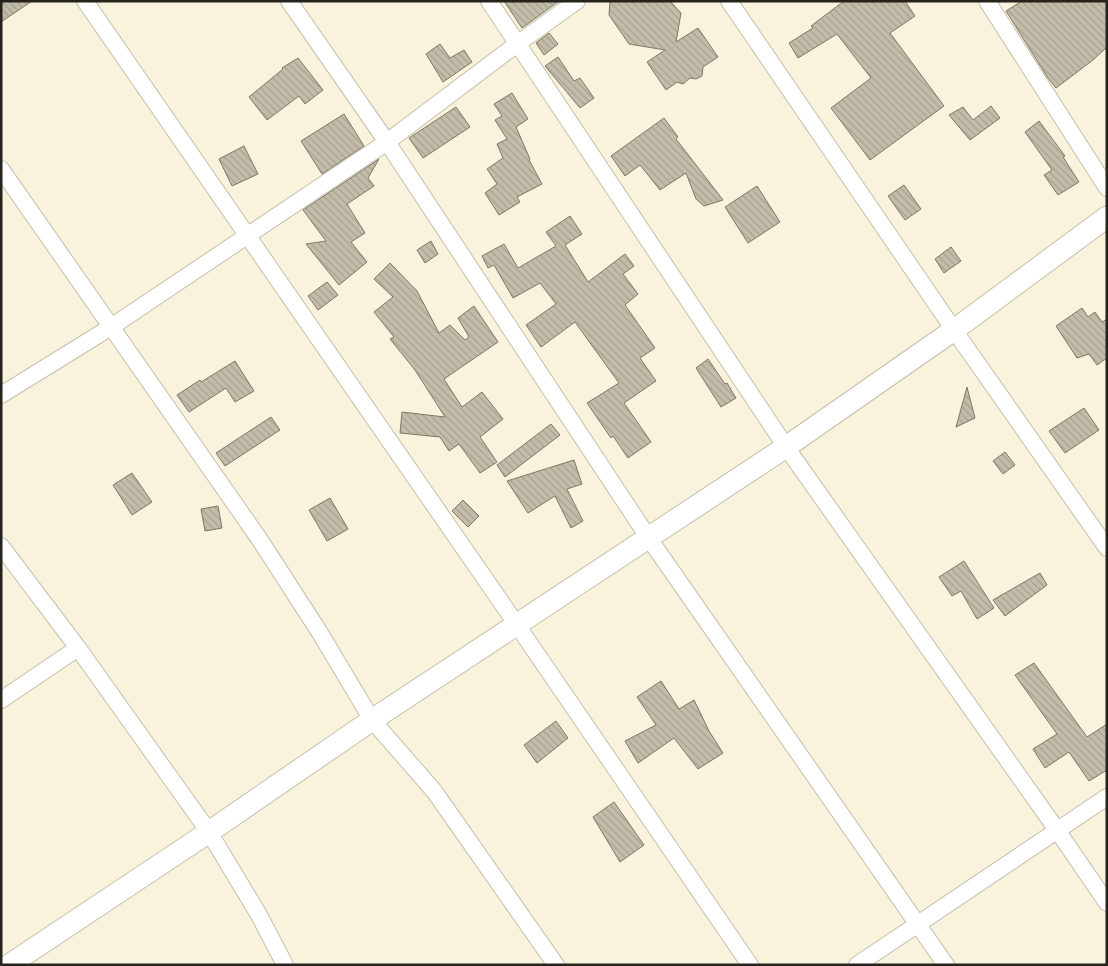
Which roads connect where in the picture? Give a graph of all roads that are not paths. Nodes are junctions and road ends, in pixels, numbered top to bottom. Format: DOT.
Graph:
graph roads {
  1 [pos="85,1"];
  2 [pos="289,1"];
  3 [pos="489,1"];
  4 [pos="577,1"];
  5 [pos="729,1"];
  6 [pos="986,1"];
  7 [pos="517,44"];
  8 [pos="387,142"];
  9 [pos="1,169"];
  10 [pos="1107,188"];
  11 [pos="1107,217"];
  12 [pos="247,236"];
  13 [pos="111,327"];
  14 [pos="954,330"];
  15 [pos="1,395"];
  16 [pos="786,447"];
  17 [pos="648,538"];
  18 [pos="1,546"];
  19 [pos="1107,548"];
  20 [pos="517,625"];
  21 [pos="78,648"];
  22 [pos="1,700"];
  23 [pos="372,720"];
  24 [pos="1107,796"];
  25 [pos="1057,830"];
  26 [pos="209,832"];
  27 [pos="1107,903"];
  28 [pos="918,924"];
  29 [pos="8,965"];
  30 [pos="285,965"];
  31 [pos="556,965"];
  32 [pos="750,965"];
  33 [pos="857,965"];
  34 [pos="946,965"];
  1 -- 12 [label="street"];
  2 -- 8 [label="street"];
  3 -- 7 [label="street"];
  4 -- 7 [label="street"];
  5 -- 14 [label="street"];
  6 -- 10 [label="street"];
  7 -- 8 [label="street"];
  7 -- 16 [label="street"];
  8 -- 12 [label="street"];
  8 -- 17 [label="street"];
  9 -- 13 [label="street"];
  11 -- 14 [label="street"];
  12 -- 13 [label="street"];
  12 -- 20 [label="street"];
  13 -- 15 [label="street"];
  13 -- 23 [label="street"];
  14 -- 16 [label="street"];
  14 -- 19 [label="street"];
  16 -- 17 [label="street"];
  16 -- 25 [label="street"];
  17 -- 20 [label="street"];
  17 -- 28 [label="street"];
  18 -- 21 [label="street"];
  20 -- 23 [label="street"];
  20 -- 32 [label="street"];
  21 -- 22 [label="street"];
  21 -- 26 [label="street"];
  23 -- 26 [label="street"];
  23 -- 31 [label="street"];
  24 -- 25 [label="street"];
  25 -- 27 [label="street"];
  25 -- 28 [label="street"];
  26 -- 29 [label="street"];
  26 -- 30 [label="street"];
  28 -- 33 [label="street"];
  28 -- 34 [label="street"];
}
